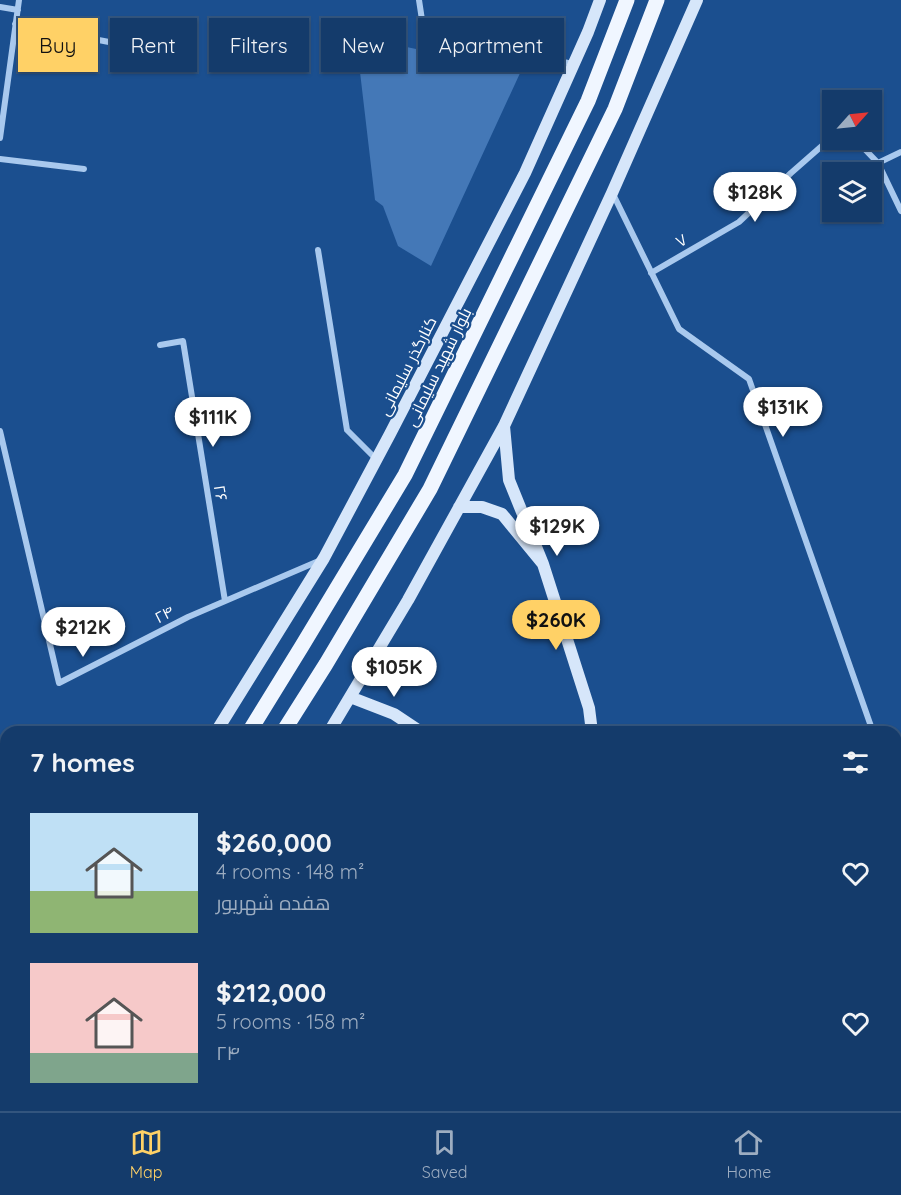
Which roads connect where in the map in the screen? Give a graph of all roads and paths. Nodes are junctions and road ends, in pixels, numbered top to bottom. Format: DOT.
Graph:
graph roads {
  1 [pos="19,0"];
  2 [pos="419,0"];
  3 [pos="600,0"];
  4 [pos="627,0"];
  5 [pos="657,0"];
  6 [pos="697,0"];
  7 [pos="0,8"];
  8 [pos="18,9"];
  9 [pos="15,24"];
  10 [pos="109,42"];
  11 [pos="573,64"];
  12 [pos="0,138"];
  13 [pos="822,146"];
  14 [pos="866,150"];
  15 [pos="901,152"];
  16 [pos="0,159"];
  17 [pos="877,162"];
  18 [pos="880,162"];
  19 [pos="84,169"];
  20 [pos="882,171"];
  21 [pos="612,193"];
  22 [pos="901,211"];
  23 [pos="318,250"];
  24 [pos="651,273"];
  25 [pos="160,345"];
  26 [pos="504,426"];
  27 [pos="0,431"];
  28 [pos="376,460"];
  29 [pos="459,507"];
  30 [pos="324,558"];
  31 [pos="543,564"];
  32 [pos="225,601"];
  33 [pos="350,697"];
  34 [pos="220,726"];
  35 [pos="253,726"];
  36 [pos="287,726"];
  37 [pos="333,726"];
  38 [pos="412,726"];
  39 [pos="591,726"];
  40 [pos="871,726"];
  1 -- 8 [label="street"];
  2 -- 11 [label="street"];
  3 -- 11 [label="main road, کنارگذر سلیمانی"];
  4 -- 35 [label="main road, بلوار شهید سلیمانی"];
  5 -- 36 [label="main road"];
  6 -- 21 [label="main road"];
  7 -- 8 [label="street"];
  8 -- 9 [label="street"];
  9 -- 10 [label="street"];
  9 -- 12 [label="street"];
  11 -- 28 [label="main road, کنارگذر سلیمانی"];
  13 -- 24 [label="street, ۷"];
  14 -- 17 [label="street"];
  15 -- 18 [label="street"];
  16 -- 19 [label="street"];
  20 -- 22 [label="street"];
  21 -- 24 [label="street"];
  21 -- 26 [label="main road"];
  23 -- 28 [label="street"];
  24 -- 40 [label="street"];
  25 -- 32 [label="street, ۲۶"];
  26 -- 29 [label="main road"];
  26 -- 31 [label="main road"];
  27 -- 32 [label="street, ۲۴"];
  28 -- 30 [label="main road, کنارگذر سلیمانی"];
  29 -- 31 [label="main road"];
  29 -- 33 [label="main road"];
  30 -- 32 [label="street, ۲۴"];
  30 -- 34 [label="main road, کنارگذر سلیمانی"];
  31 -- 39 [label="main road"];
  33 -- 37 [label="main road"];
  33 -- 38 [label="main road"];
}
